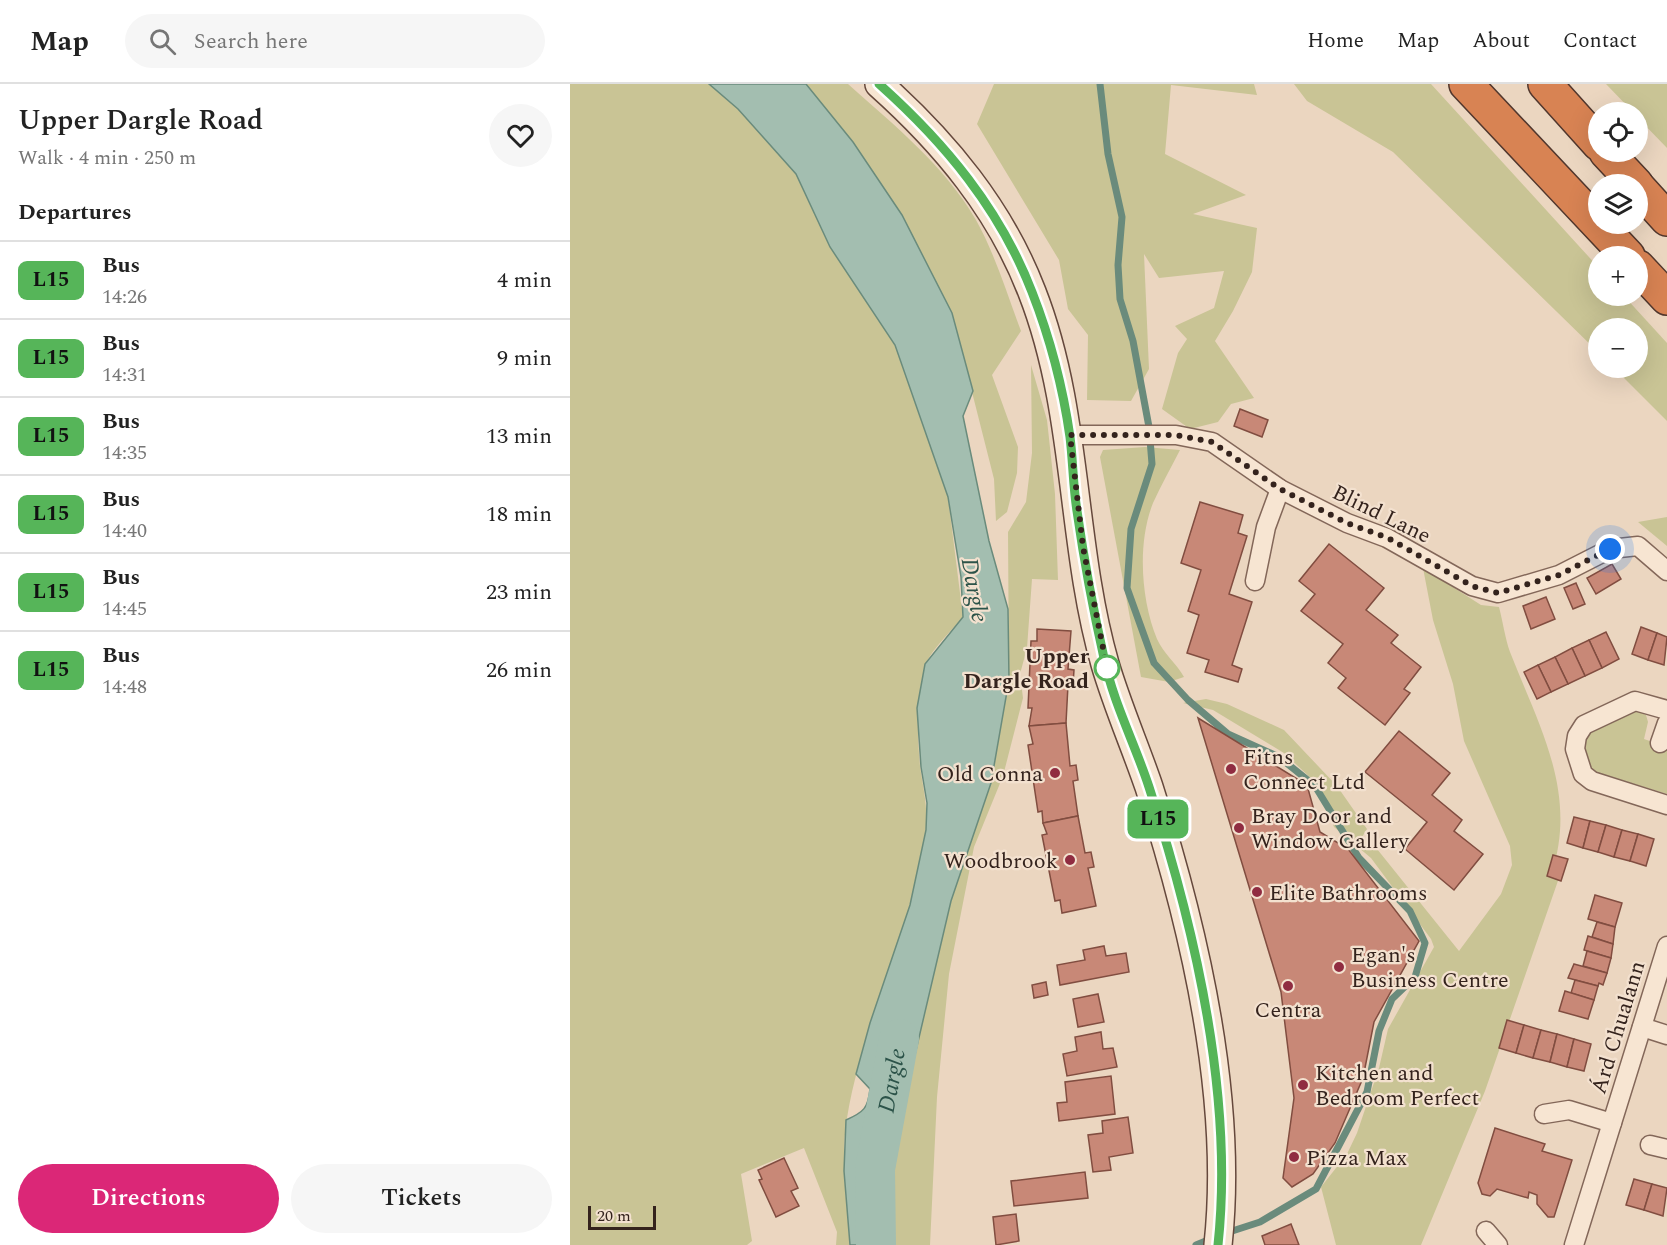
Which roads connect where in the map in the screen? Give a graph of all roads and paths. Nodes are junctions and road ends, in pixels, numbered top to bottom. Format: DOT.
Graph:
graph roads {
  1 [pos="879,84"];
  2 [pos="1466,84"];
  3 [pos="1545,84"];
  4 [pos="1588,132"];
  5 [pos="1615,162"];
  6 [pos="1626,174"];
  7 [pos="1648,198"];
  8 [pos="1667,219"];
  9 [pos="1619,246"];
  10 [pos="1648,278"];
  11 [pos="1667,298"];
  12 [pos="1070,435"];
  13 [pos="1280,489"];
  14 [pos="1667,571"];
  15 [pos="1255,581"];
  16 [pos="1667,710"];
  17 [pos="1667,723"];
  18 [pos="1660,744"];
  19 [pos="1667,805"];
  20 [pos="1667,946"];
  21 [pos="1642,1027"];
  22 [pos="1667,1035"];
  23 [pos="1544,1114"];
  24 [pos="1612,1123"];
  25 [pos="1486,1231"];
  26 [pos="1219,1236"];
  27 [pos="1498,1245"];
  28 [pos="1574,1245"];
  1 -- 12 [label="main road"];
  2 -- 9 [label="highway"];
  3 -- 4 [label="highway"];
  5 -- 6 [label="highway"];
  7 -- 8 [label="highway"];
  10 -- 11 [label="highway"];
  12 -- 13 [label="street, Blind Lane"];
  12 -- 26 [label="main road"];
  13 -- 14 [label="street, Blind Lane"];
  13 -- 15 [label="street"];
  16 -- 19 [label="street"];
  17 -- 18 [label="street"];
  20 -- 21 [label="street, Árd Chualann"];
  21 -- 22 [label="street"];
  21 -- 24 [label="street, Árd Chualann"];
  23 -- 24 [label="street, Árd Chualann"];
  24 -- 28 [label="street, Árd Chualann"];
  25 -- 27 [label="street"];
}
